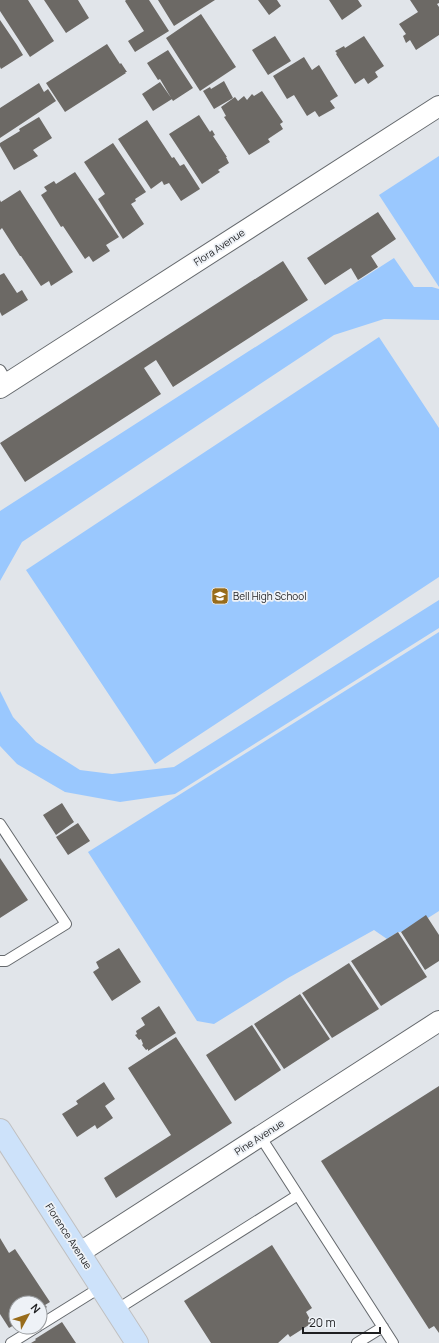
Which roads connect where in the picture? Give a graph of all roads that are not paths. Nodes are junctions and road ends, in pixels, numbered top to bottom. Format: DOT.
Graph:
graph roads {
  1 [pos="439,106"];
  2 [pos="3,380"];
  3 [pos="0,824"];
  4 [pos="0,961"];
  5 [pos="439,1021"];
  6 [pos="0,1130"];
  7 [pos="260,1136"];
  8 [pos="298,1195"];
  9 [pos="79,1253"];
  10 [pos="101,1287"];
  11 [pos="116,1310"];
  12 [pos="48,1320"];
  13 [pos="383,1327"];
  14 [pos="24,1335"];
  15 [pos="11,1343"];
  16 [pos="137,1343"];
  17 [pos="357,1343"];
  18 [pos="393,1343"];
  1 -- 2 [label="street, Flora Avenue"];
  3 -- 4 [label="lane"];
  5 -- 7 [label="street, Pine Avenue"];
  6 -- 9 [label="main road, Florence Avenue"];
  7 -- 8 [label="lane"];
  7 -- 9 [label="street, Pine Avenue"];
  8 -- 11 [label="lane"];
  8 -- 13 [label="lane"];
  9 -- 10 [label="main road, Florence Avenue"];
  10 -- 11 [label="main road, Florence Avenue"];
  10 -- 12 [label="lane"];
  11 -- 16 [label="main road, Florence Avenue"];
  13 -- 17 [label="lane"];
  13 -- 18 [label="lane"];
  14 -- 15 [label="lane"];
}
